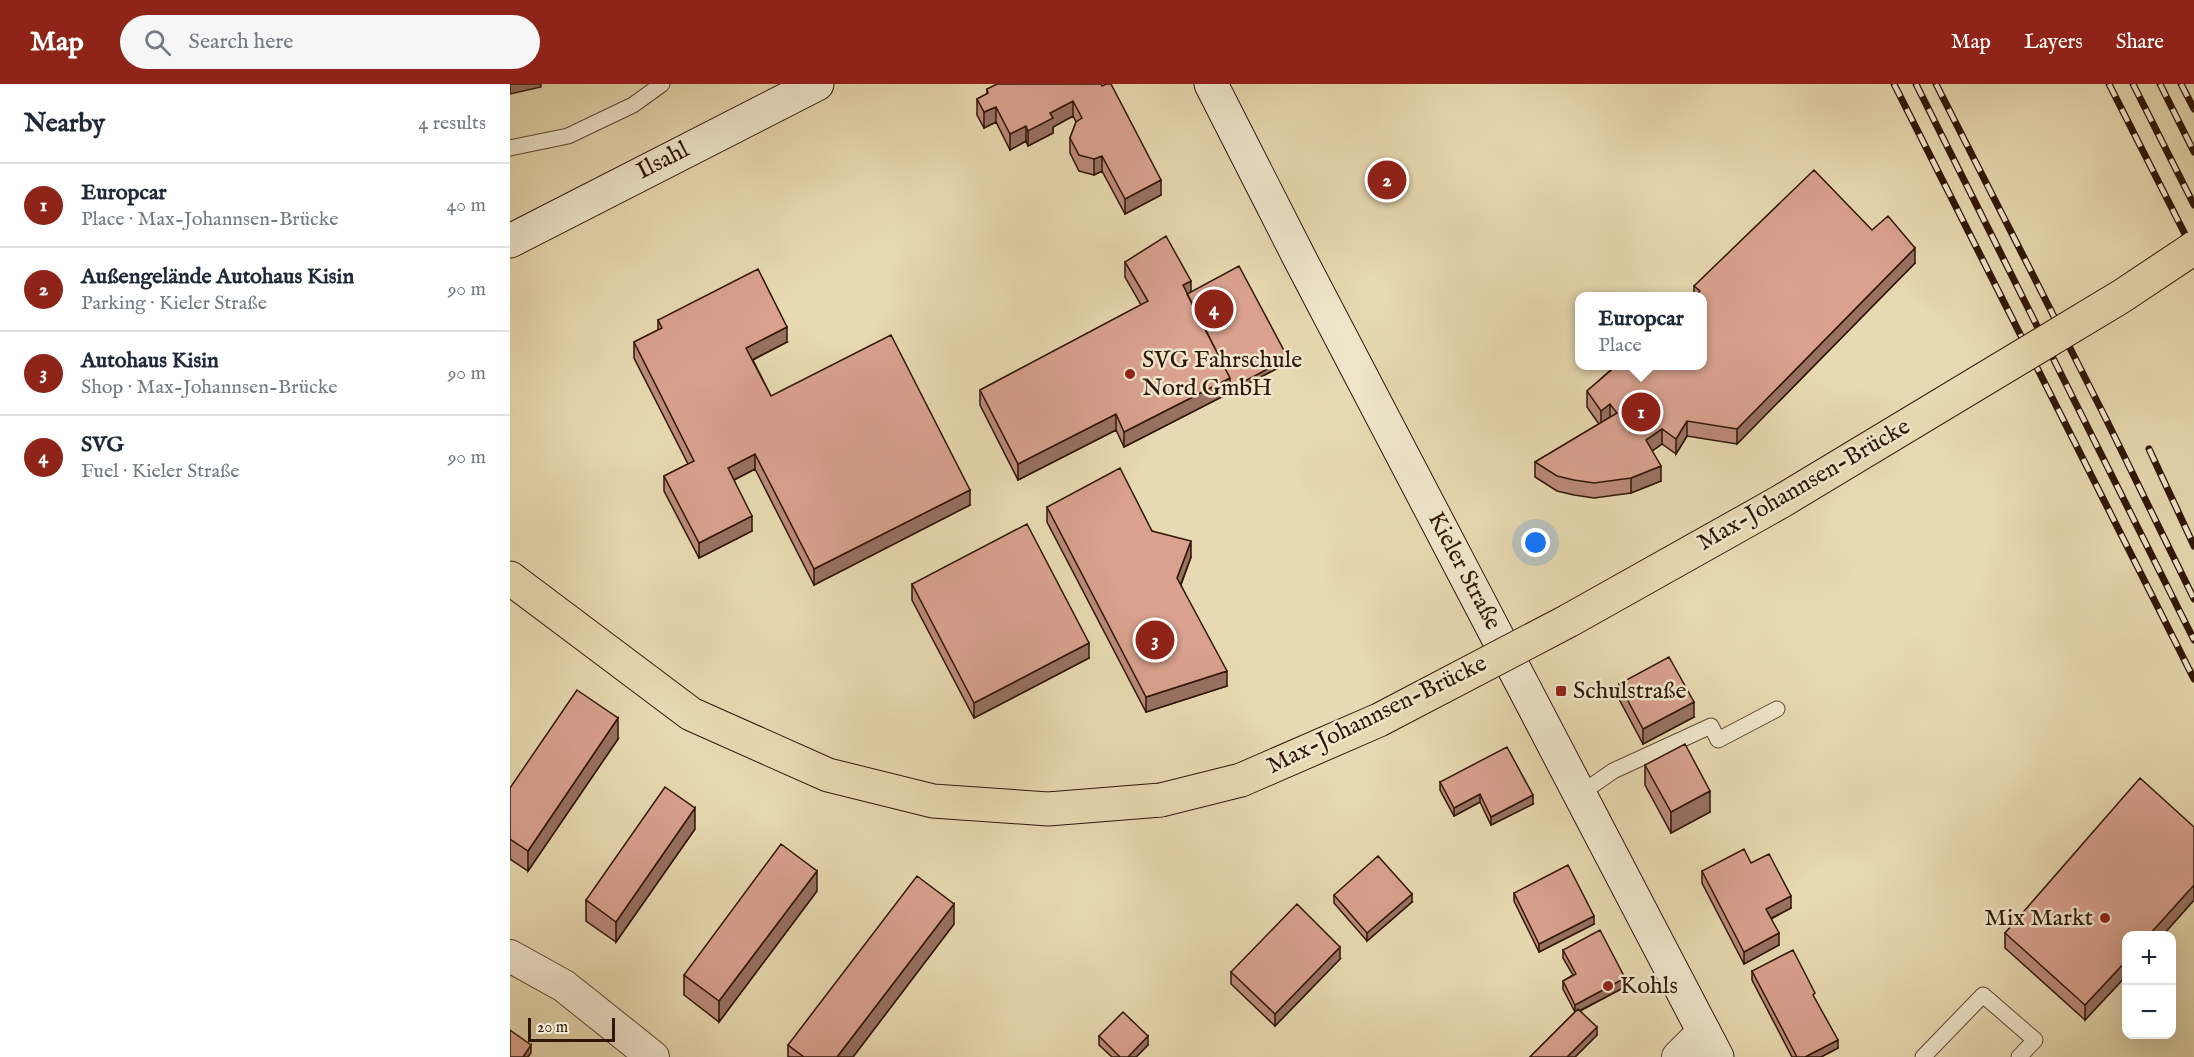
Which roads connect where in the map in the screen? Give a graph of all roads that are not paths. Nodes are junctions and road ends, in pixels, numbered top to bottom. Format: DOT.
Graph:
graph roads {
  1 [pos="662,84"];
  2 [pos="817,84"];
  3 [pos="1211,84"];
  4 [pos="776,93"];
  5 [pos="510,148"];
  6 [pos="510,241"];
  7 [pos="2194,248"];
  8 [pos="511,580"];
  9 [pos="1777,709"];
  10 [pos="1580,794"];
  11 [pos="510,956"];
  12 [pos="1711,1044"];
  13 [pos="653,1057"];
  14 [pos="1678,1057"];
  15 [pos="1923,1057"];
  16 [pos="2019,1057"];
  1 -- 5 [label="lane"];
  2 -- 4 [label="main road, Ilsahl"];
  3 -- 10 [label="main road, Kieler Straße"];
  4 -- 6 [label="main road, Ilsahl"];
  7 -- 8 [label="main road, Max-Johannsen-Brücke, bridge"];
  9 -- 10 [label="lane"];
  10 -- 12 [label="main road, Kieler Straße"];
  11 -- 13 [label="street"];
  12 -- 14 [label="street"];
  15 -- 16 [label="lane"];
}
